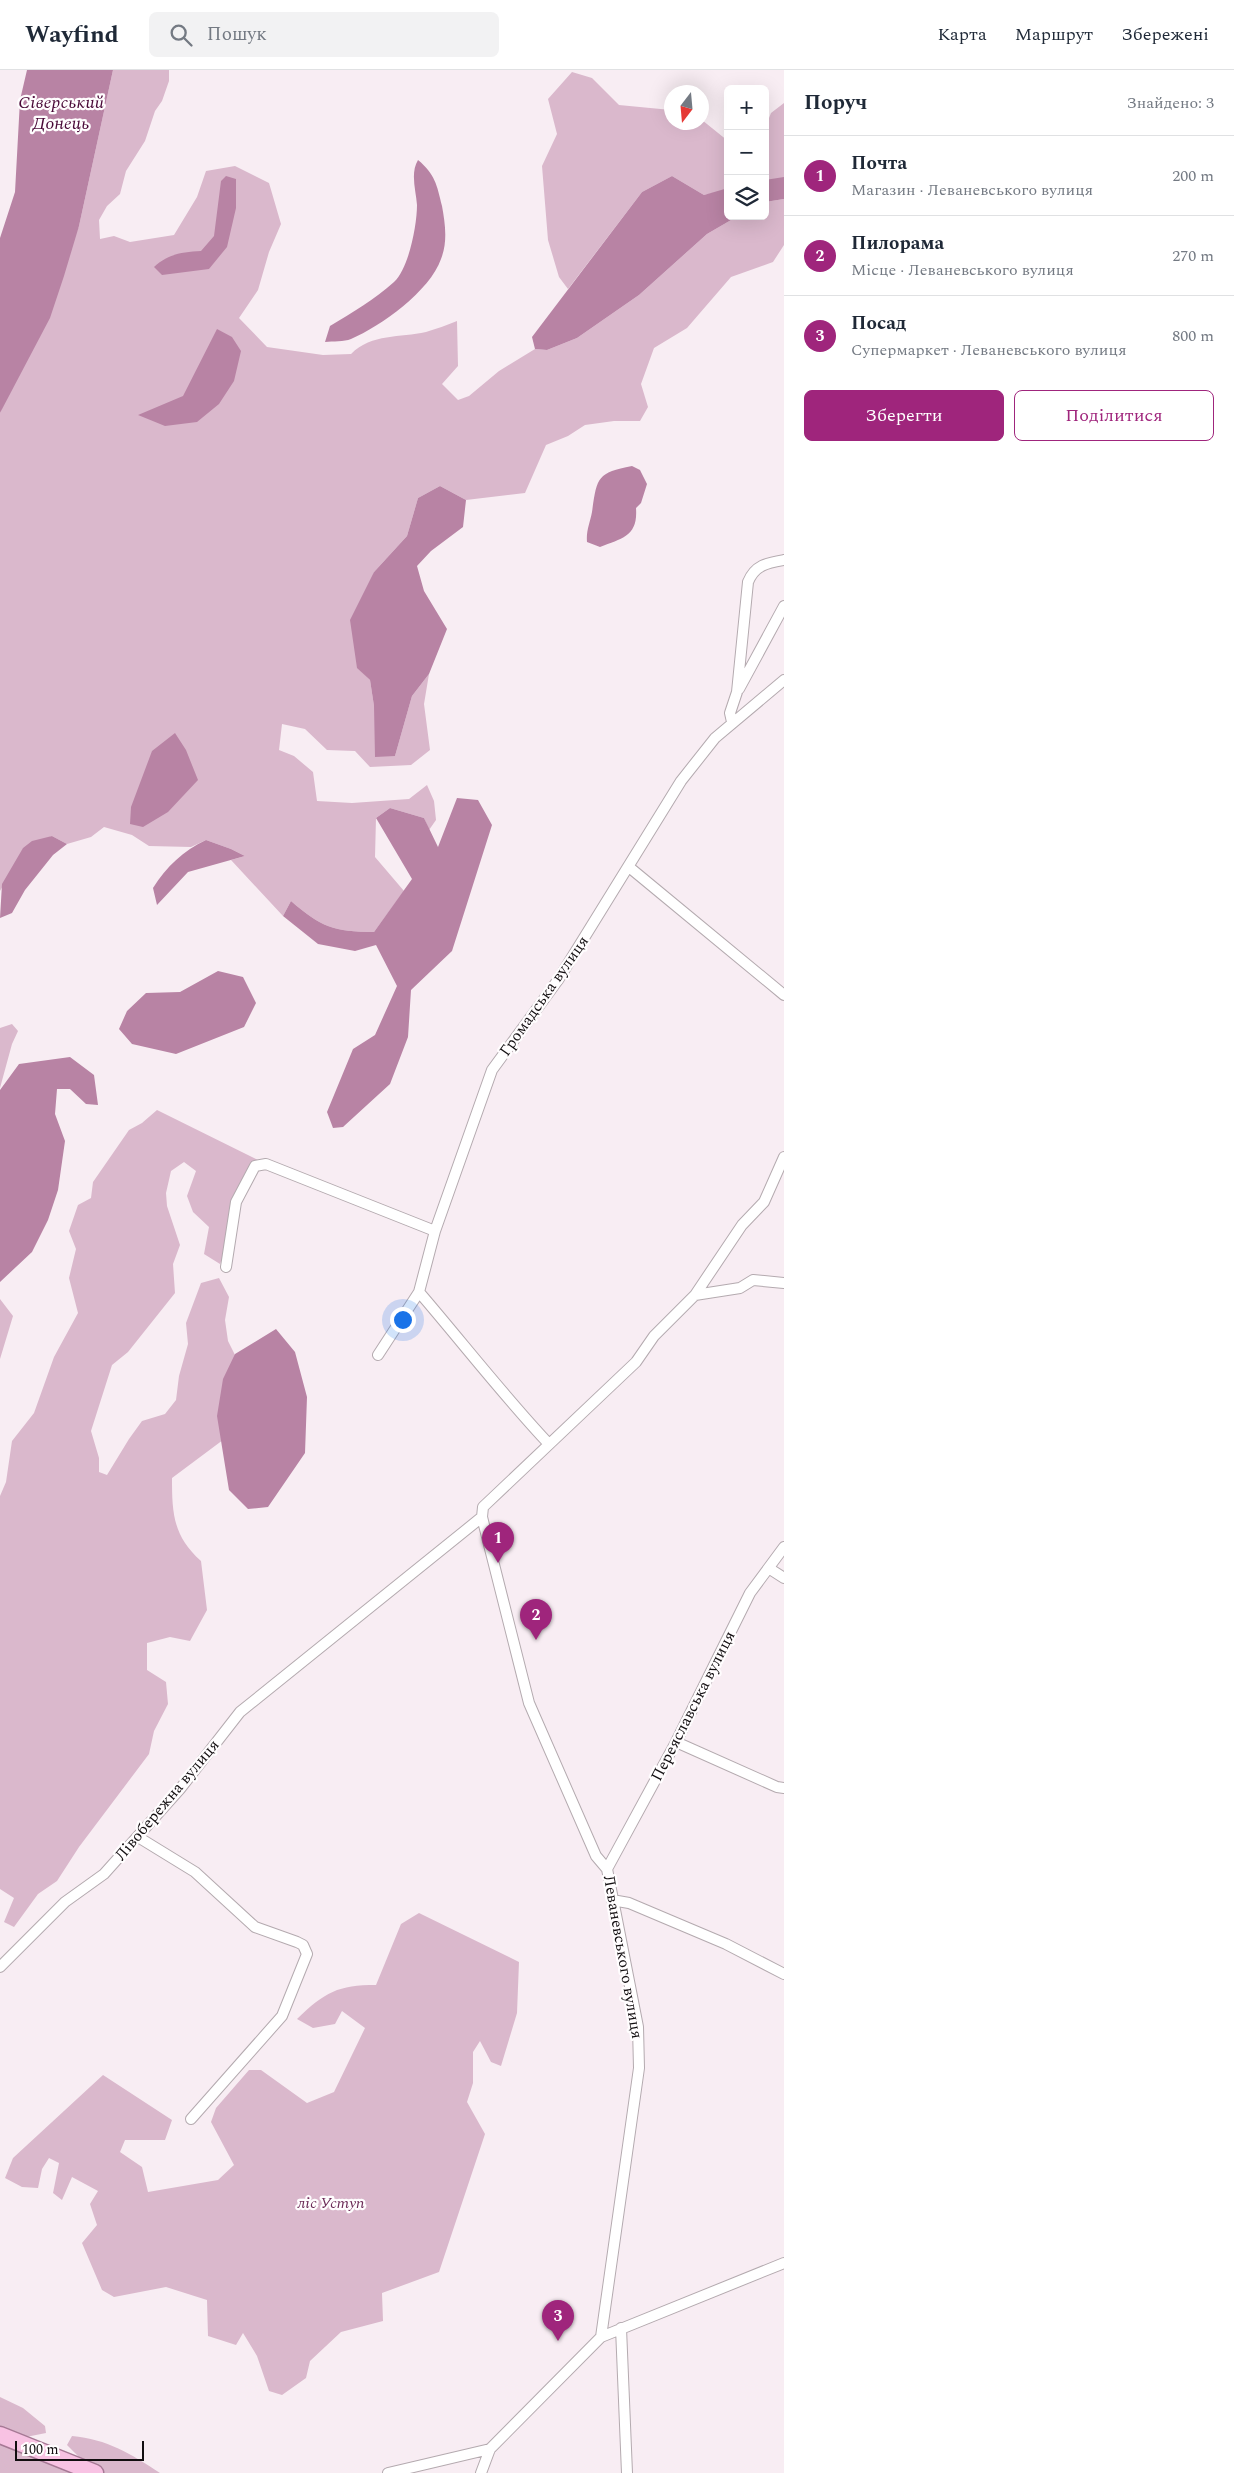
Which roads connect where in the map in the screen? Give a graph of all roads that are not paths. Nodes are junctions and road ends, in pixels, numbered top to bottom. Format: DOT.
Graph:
graph roads {
  1 [pos="784,560"];
  2 [pos="784,606"];
  3 [pos="784,680"];
  4 [pos="737,692"];
  5 [pos="732,722"];
  6 [pos="629,867"];
  7 [pos="784,995"];
  8 [pos="784,1156"];
  9 [pos="436,1231"];
  10 [pos="226,1267"];
  11 [pos="784,1283"];
  12 [pos="419,1292"];
  13 [pos="695,1295"];
  14 [pos="378,1355"];
  15 [pos="548,1443"];
  16 [pos="482,1517"];
  17 [pos="784,1547"];
  18 [pos="770,1569"];
  19 [pos="784,1578"];
  20 [pos="676,1742"];
  21 [pos="784,1788"];
  22 [pos="138,1836"];
  23 [pos="607,1869"];
  24 [pos="612,1900"];
  25 [pos="0,1967"];
  26 [pos="784,1974"];
  27 [pos="191,2119"];
  28 [pos="784,2263"];
  29 [pos="621,2328"];
  30 [pos="601,2336"];
  31 [pos="0,2435"];
  32 [pos="490,2449"];
  33 [pos="96,2473"];
  34 [pos="388,2473"];
  35 [pos="481,2473"];
  36 [pos="627,2473"];
  1 -- 4 [label="street"];
  2 -- 4 [label="street"];
  3 -- 5 [label="street, Громадська вулиця"];
  4 -- 5 [label="street"];
  5 -- 6 [label="street, Громадська вулиця"];
  6 -- 7 [label="street"];
  6 -- 9 [label="street, Громадська вулиця"];
  8 -- 13 [label="street"];
  9 -- 10 [label="street"];
  9 -- 12 [label="street, Громадська вулиця"];
  11 -- 13 [label="street"];
  12 -- 14 [label="street, Громадська вулиця"];
  12 -- 15 [label="street"];
  13 -- 15 [label="street"];
  15 -- 16 [label="street"];
  16 -- 22 [label="street, Лівобережна вулиця"];
  16 -- 23 [label="street, Леваневського вулиця"];
  17 -- 18 [label="street, Переяславська вулиця"];
  18 -- 19 [label="street"];
  18 -- 20 [label="street, Переяславська вулиця"];
  20 -- 21 [label="street"];
  20 -- 23 [label="street, Переяславська вулиця"];
  22 -- 25 [label="street, Лівобережна вулиця"];
  22 -- 27 [label="street"];
  23 -- 24 [label="street, Леваневського вулиця"];
  24 -- 26 [label="street"];
  24 -- 30 [label="street, Леваневського вулиця"];
  28 -- 29 [label="street"];
  29 -- 30 [label="street"];
  29 -- 36 [label="street"];
  30 -- 32 [label="street"];
  31 -- 33 [label="highway"];
  32 -- 34 [label="street"];
  32 -- 35 [label="street"];
}
